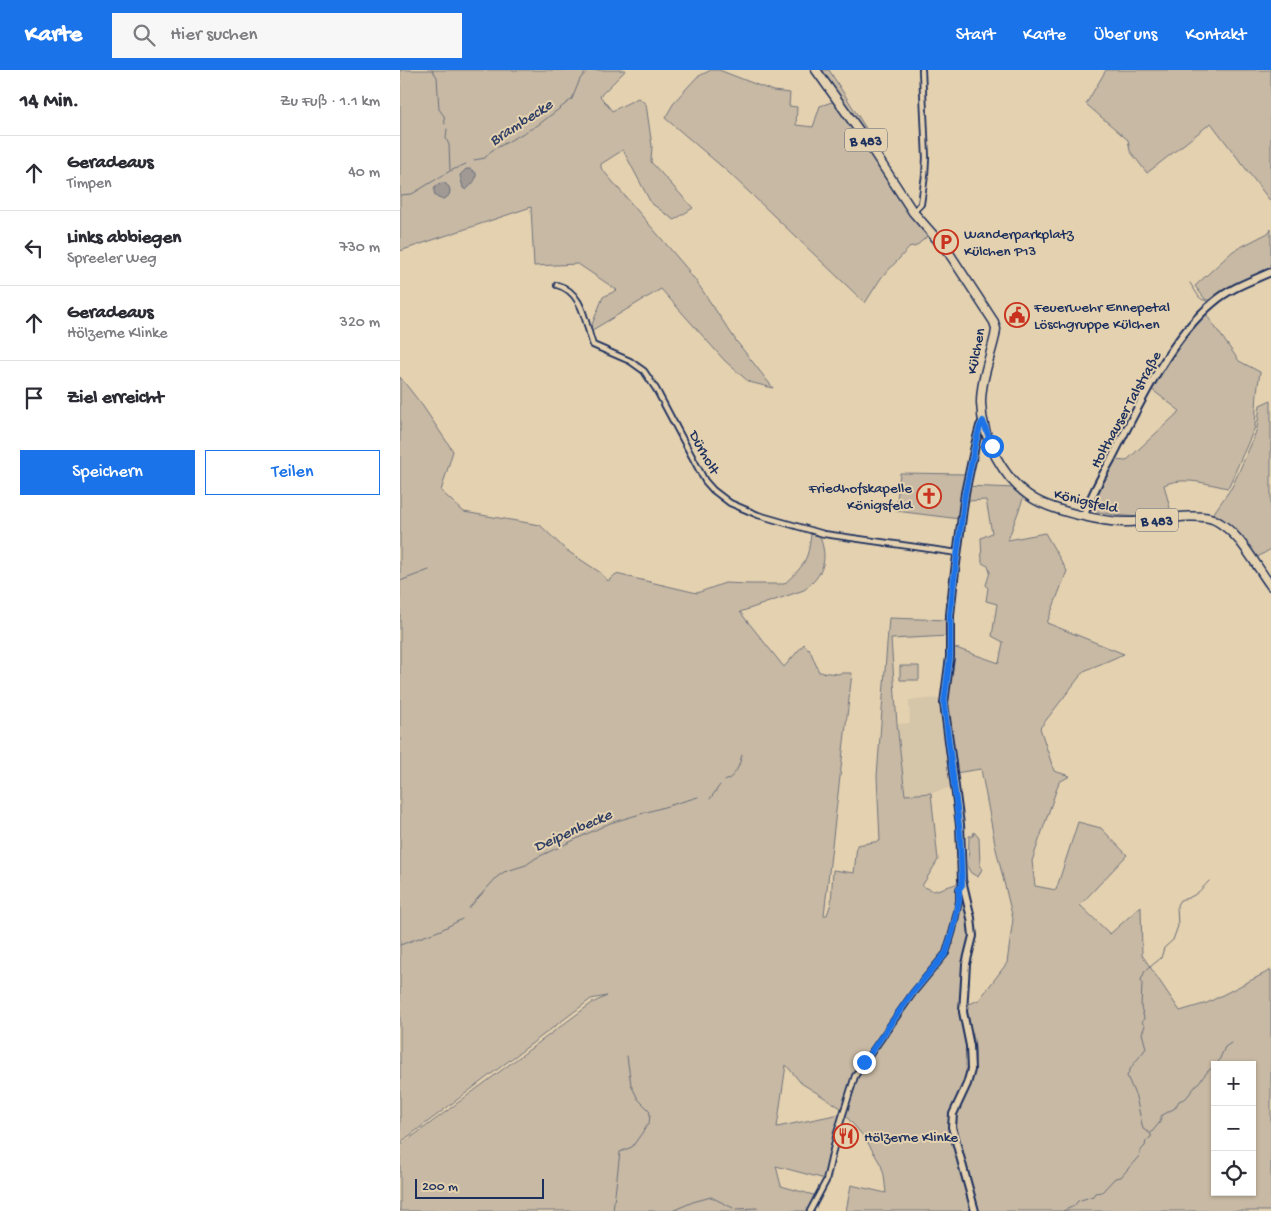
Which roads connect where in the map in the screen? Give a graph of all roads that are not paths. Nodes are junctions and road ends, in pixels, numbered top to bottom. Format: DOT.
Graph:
graph roads {
  1 [pos="816,70"];
  2 [pos="922,70"];
  3 [pos="913,212"];
  4 [pos="1271,272"];
  5 [pos="557,285"];
  6 [pos="983,421"];
  7 [pos="1084,516"];
  8 [pos="958,553"];
  9 [pos="1271,586"];
  10 [pos="962,885"];
  11 [pos="810,1211"];
  12 [pos="975,1211"];
  1 -- 3 [label="main road, B 483"];
  2 -- 3 [label="street"];
  3 -- 6 [label="main road, Külchen / B 483"];
  4 -- 7 [label="street, Holthauser Talstraße"];
  5 -- 8 [label="street, Dürholt"];
  6 -- 7 [label="main road, Königsfeld / B 483"];
  6 -- 8 [label="street"];
  7 -- 9 [label="main road, Königsfeld / B 483"];
  8 -- 10 [label="street"];
  10 -- 11 [label="street"];
  10 -- 12 [label="street"];
}
